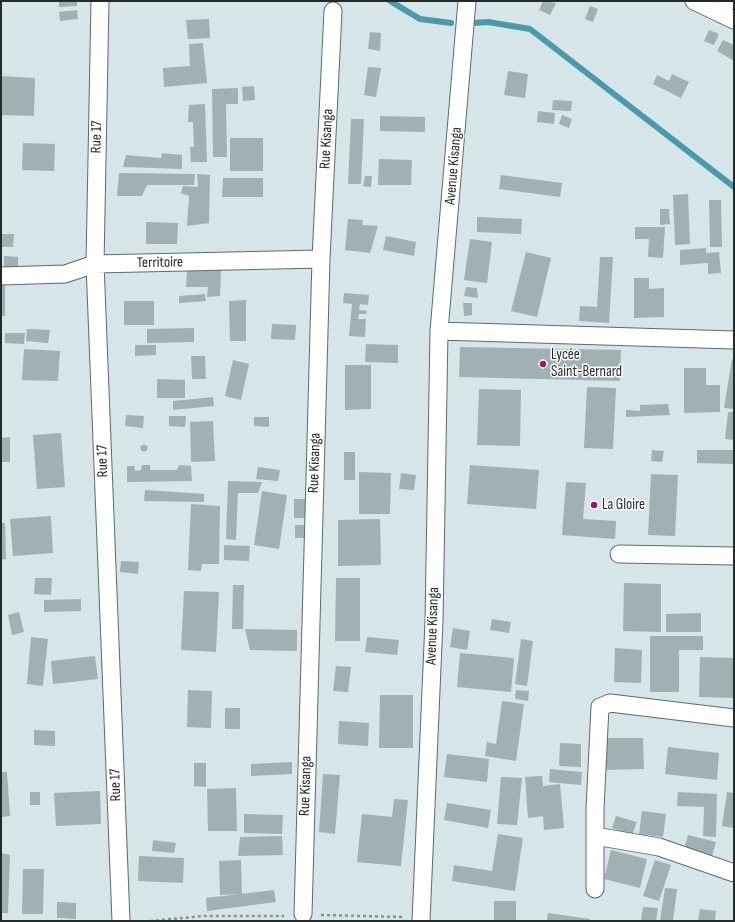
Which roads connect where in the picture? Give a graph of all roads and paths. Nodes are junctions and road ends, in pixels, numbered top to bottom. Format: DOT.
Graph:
graph roads {
  1 [pos="100,1"];
  2 [pos="467,1"];
  3 [pos="694,1"];
  4 [pos="333,11"];
  5 [pos="727,12"];
  6 [pos="321,259"];
  7 [pos="95,264"];
  8 [pos="1,276"];
  9 [pos="439,331"];
  10 [pos="734,340"];
  11 [pos="619,554"];
  12 [pos="734,556"];
  13 [pos="734,718"];
  14 [pos="595,836"];
  15 [pos="734,873"];
  16 [pos="595,889"];
  17 [pos="303,914"];
  18 [pos="121,921"];
  19 [pos="421,921"];
  1 -- 7 [label="street, Rue 17"];
  2 -- 9 [label="street, Avenue Kisanga"];
  3 -- 5 [label="street"];
  4 -- 6 [label="street, Rue Kisanga"];
  6 -- 7 [label="street, Territoire"];
  6 -- 17 [label="street, Rue Kisanga"];
  7 -- 8 [label="street, Territoire"];
  7 -- 18 [label="street, Rue 17"];
  9 -- 10 [label="street"];
  9 -- 19 [label="street, Avenue Kisanga"];
  11 -- 12 [label="street"];
  13 -- 14 [label="street"];
  14 -- 15 [label="street"];
  14 -- 16 [label="street"];
}
